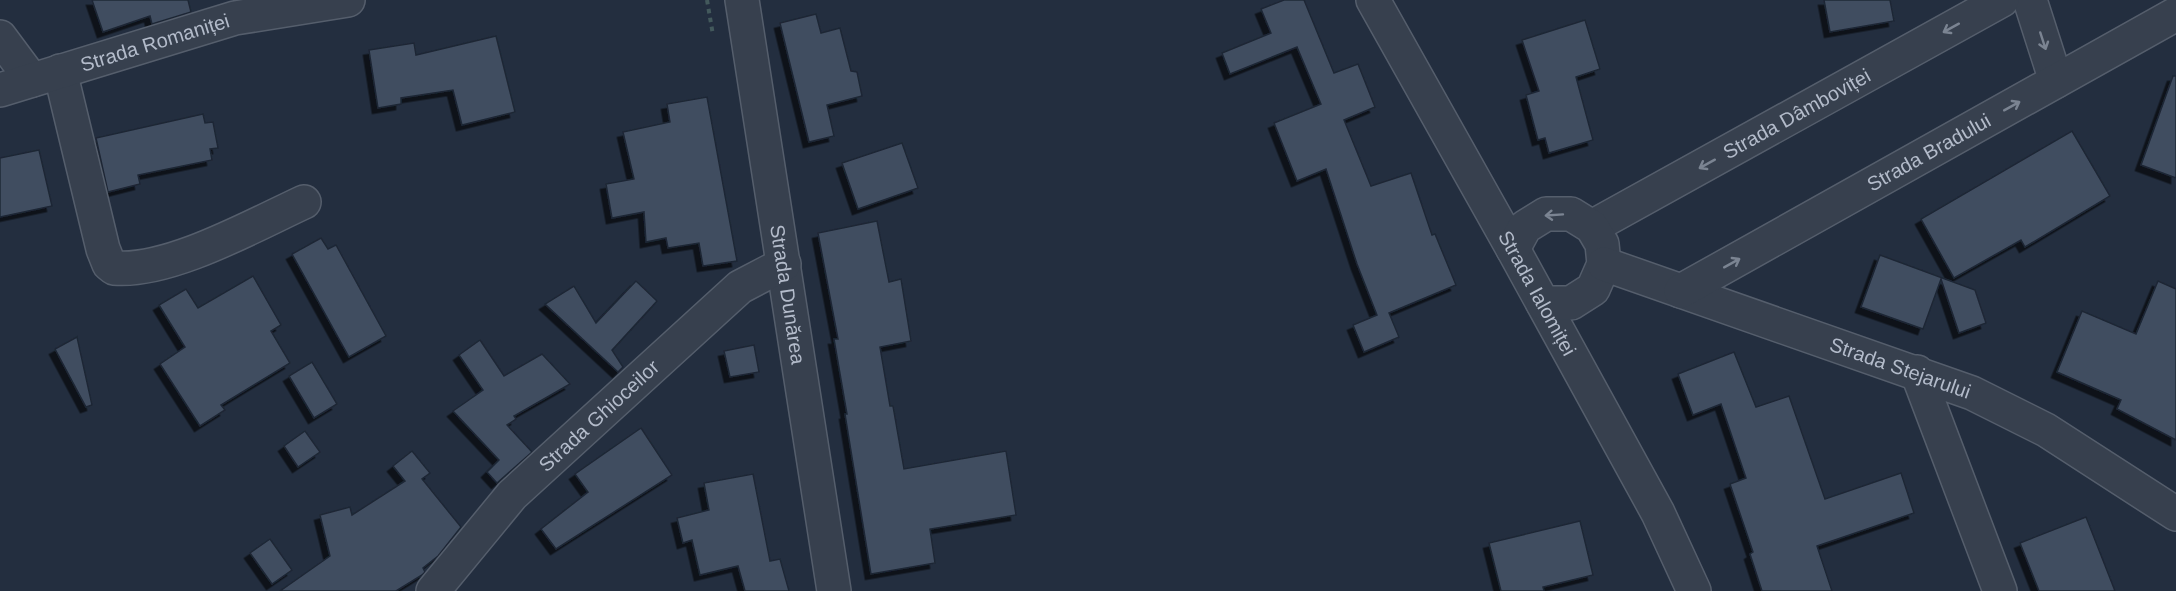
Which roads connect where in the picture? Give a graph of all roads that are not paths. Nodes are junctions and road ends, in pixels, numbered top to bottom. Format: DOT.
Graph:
graph roads {
  1 [pos="348,0"];
  2 [pos="742,0"];
  3 [pos="1373,0"];
  4 [pos="2002,0"];
  5 [pos="2030,0"];
  6 [pos="2167,13"];
  7 [pos="0,37"];
  8 [pos="46,76"];
  9 [pos="2056,81"];
  10 [pos="0,90"];
  11 [pos="304,202"];
  12 [pos="1592,227"];
  13 [pos="1513,249"];
  14 [pos="784,264"];
  15 [pos="1604,264"];
  16 [pos="1681,291"];
  17 [pos="1543,303"];
  18 [pos="1917,372"];
  19 [pos="2176,514"];
  20 [pos="433,591"];
  21 [pos="834,591"];
  22 [pos="1694,591"];
  23 [pos="2000,591"];
  1 -- 8 [label="street, Strada Romaniței"];
  2 -- 14 [label="street, Strada Dunărea"];
  3 -- 13 [label="street, Strada Ialomiței"];
  4 -- 12 [label="street, Strada Dâmboviței, one-way"];
  5 -- 9 [label="street, one-way"];
  6 -- 9 [label="street, Strada Bradului"];
  7 -- 8 [label="street"];
  8 -- 10 [label="street, Strada Romaniței"];
  8 -- 11 [label="street"];
  16 -- 9 [label="street, Strada Bradului, one-way"];
  12 -- 13 [label="street, one-way"];
  12 -- 15 [label="street"];
  13 -- 17 [label="street, Strada Ialomiței"];
  14 -- 20 [label="street, Strada Ghioceilor"];
  14 -- 21 [label="street, Strada Dunărea"];
  15 -- 16 [label="street, Strada Stejarului"];
  15 -- 17 [label="street"];
  16 -- 18 [label="street, Strada Stejarului"];
  17 -- 22 [label="street, Strada Ialomiței"];
  18 -- 19 [label="street, Strada Stejarului"];
  18 -- 23 [label="street"];
}
